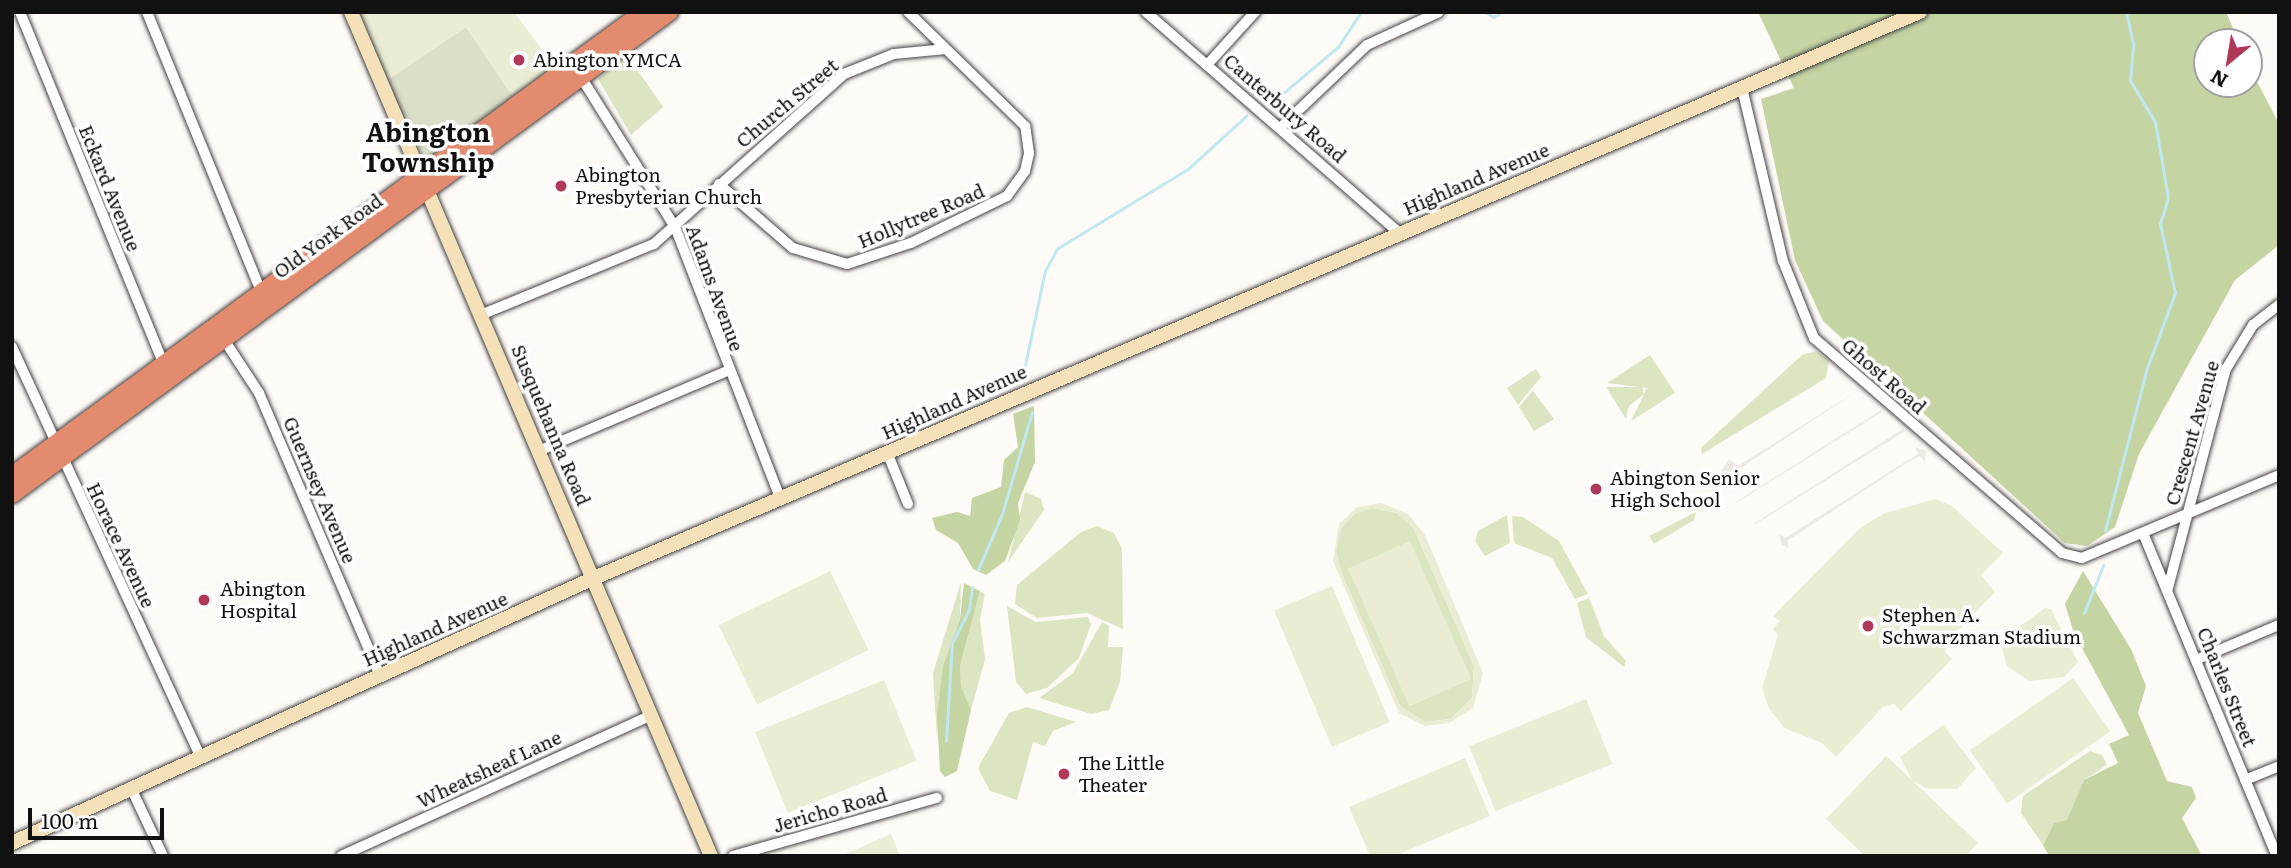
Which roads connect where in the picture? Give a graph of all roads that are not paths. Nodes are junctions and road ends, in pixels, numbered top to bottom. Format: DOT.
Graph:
graph roads {
  1 [pos="20,12"];
  2 [pos="147,12"];
  3 [pos="351,12"];
  4 [pos="644,12"];
  5 [pos="669,12"];
  6 [pos="908,12"];
  7 [pos="1146,12"];
  8 [pos="1255,12"];
  9 [pos="1440,12"];
  10 [pos="1920,12"];
  11 [pos="946,48"];
  12 [pos="1207,65"];
  13 [pos="577,71"];
  14 [pos="1742,88"];
  15 [pos="1280,127"];
  16 [pos="425,182"];
  17 [pos="719,184"];
  18 [pos="675,227"];
  19 [pos="1399,233"];
  20 [pos="261,292"];
  21 [pos="2279,305"];
  22 [pos="483,314"];
  23 [pos="218,332"];
  24 [pos="12,347"];
  25 [pos="167,370"];
  26 [pos="727,371"];
  27 [pos="541,450"];
  28 [pos="58,452"];
  29 [pos="887,452"];
  30 [pos="2279,475"];
  31 [pos="12,477"];
  32 [pos="12,494"];
  33 [pos="780,498"];
  34 [pos="908,504"];
  35 [pos="2187,514"];
  36 [pos="2143,533"];
  37 [pos="594,578"];
  38 [pos="2168,588"];
  39 [pos="2279,625"];
  40 [pos="2198,659"];
  41 [pos="380,675"];
  42 [pos="652,715"];
  43 [pos="201,757"];
  44 [pos="2279,766"];
  45 [pos="2245,780"];
  46 [pos="131,788"];
  47 [pos="937,798"];
  48 [pos="12,843"];
  49 [pos="163,856"];
  50 [pos="341,856"];
  51 [pos="711,856"];
  52 [pos="733,856"];
  53 [pos="2277,856"];
  1 -- 25 [label="street, Eckard Avenue"];
  2 -- 20 [label="street"];
  3 -- 16 [label="street, Susquehanna Road"];
  4 -- 13 [label="highway, Old York Road"];
  5 -- 13 [label="highway, Old York Road"];
  6 -- 11 [label="street, Hollytree Road"];
  7 -- 12 [label="street, Canterbury Road"];
  8 -- 12 [label="street"];
  9 -- 15 [label="street"];
  10 -- 14 [label="street, Highland Avenue"];
  11 -- 17 [label="street, Church Street"];
  11 -- 17 [label="street, Hollytree Road"];
  12 -- 15 [label="street, Canterbury Road"];
  13 -- 16 [label="highway, Old York Road"];
  13 -- 18 [label="street, Adams Avenue"];
  14 -- 19 [label="street, Highland Avenue"];
  14 -- 36 [label="street, Ghost Road"];
  15 -- 19 [label="street, Canterbury Road"];
  16 -- 20 [label="highway, Old York Road"];
  16 -- 22 [label="street, Susquehanna Road"];
  16 -- 23 [label="highway, Old York Road"];
  17 -- 18 [label="street, Church Street"];
  18 -- 22 [label="street, Church Street"];
  18 -- 26 [label="street, Adams Avenue"];
  19 -- 29 [label="street, Highland Avenue"];
  20 -- 23 [label="highway, Old York Road"];
  21 -- 35 [label="street, Crescent Avenue"];
  22 -- 27 [label="street, Susquehanna Road"];
  23 -- 25 [label="highway, Old York Road"];
  23 -- 41 [label="street, Guernsey Avenue"];
  24 -- 28 [label="street, Horace Avenue"];
  25 -- 28 [label="highway, Old York Road"];
  26 -- 27 [label="street"];
  26 -- 33 [label="street, Adams Avenue"];
  27 -- 37 [label="street, Susquehanna Road"];
  28 -- 31 [label="highway, Old York Road"];
  28 -- 32 [label="highway, Old York Road"];
  28 -- 43 [label="street, Horace Avenue"];
  29 -- 33 [label="street, Highland Avenue"];
  29 -- 34 [label="street"];
  30 -- 35 [label="street, Ghost Road"];
  33 -- 37 [label="street, Highland Avenue"];
  35 -- 36 [label="street, Ghost Road"];
  35 -- 38 [label="street, Crescent Avenue"];
  36 -- 38 [label="street, Charles Street"];
  37 -- 41 [label="street, Highland Avenue"];
  37 -- 42 [label="street, Susquehanna Road"];
  38 -- 40 [label="street, Charles Street"];
  39 -- 40 [label="street"];
  40 -- 45 [label="street, Charles Street"];
  41 -- 43 [label="street, Highland Avenue"];
  42 -- 50 [label="street, Wheatsheaf Lane"];
  42 -- 51 [label="street, Susquehanna Road"];
  43 -- 46 [label="street, Highland Avenue"];
  44 -- 45 [label="street"];
  45 -- 53 [label="street, Charles Street"];
  46 -- 48 [label="street, Highland Avenue"];
  46 -- 49 [label="street"];
  47 -- 52 [label="street, Jericho Road"];
}
